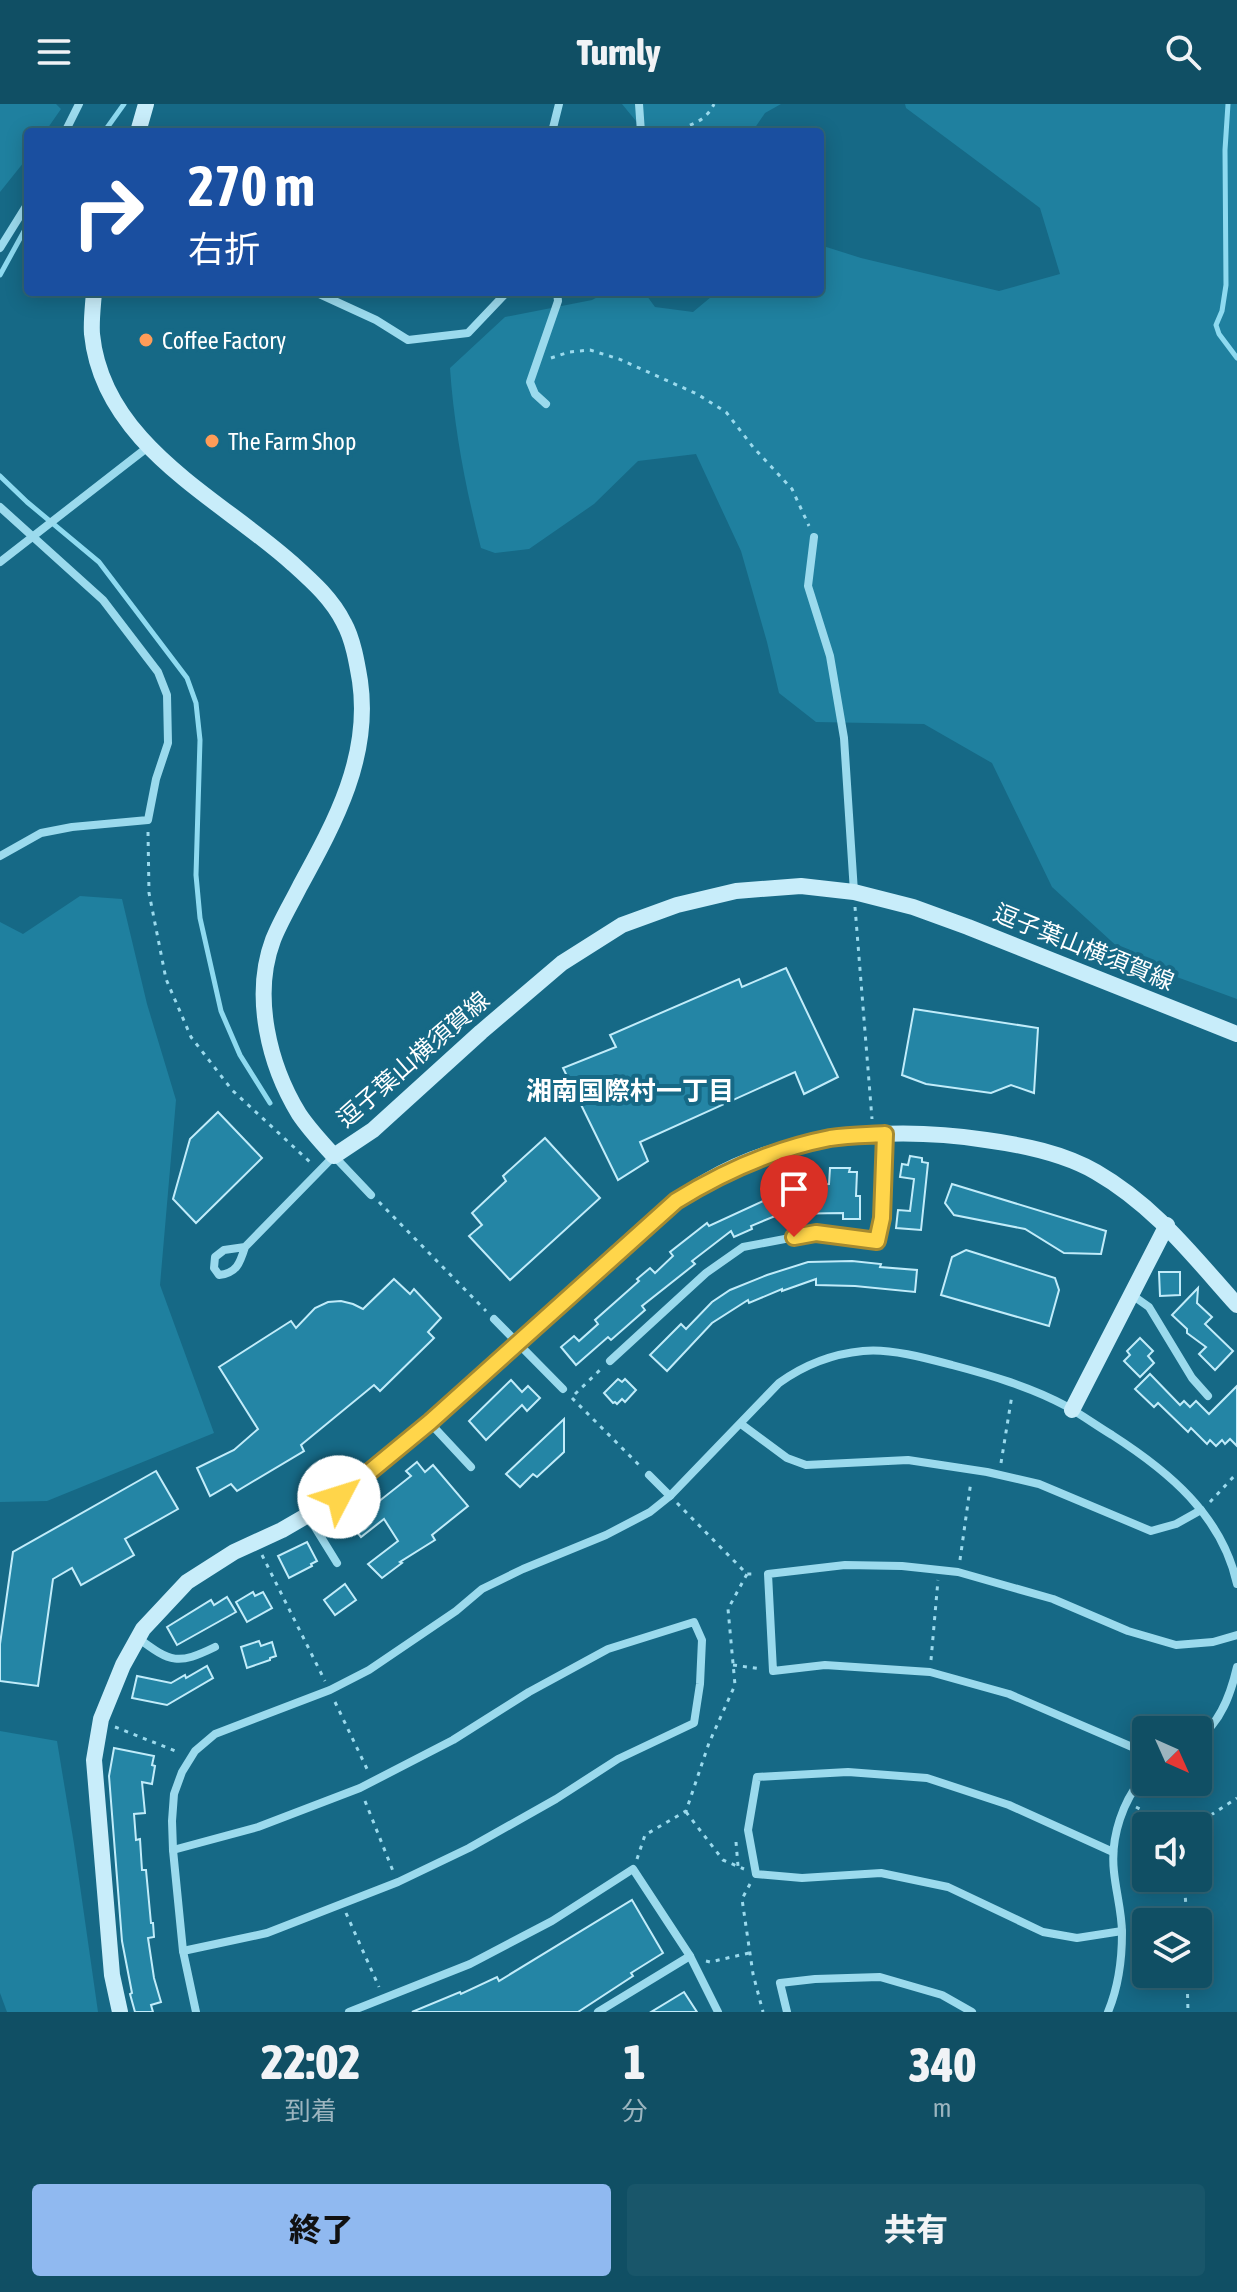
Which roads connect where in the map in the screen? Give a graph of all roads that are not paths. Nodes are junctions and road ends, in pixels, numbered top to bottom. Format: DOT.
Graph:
graph roads {
  1 [pos="79,104"];
  2 [pos="146,104"];
  3 [pos="559,104"];
  4 [pos="639,104"];
  5 [pos="67,128"];
  6 [pos="139,128"];
  7 [pos="553,128"];
  8 [pos="641,128"];
  9 [pos="24,209"];
  10 [pos="0,248"];
  11 [pos="94,296"];
  12 [pos="324,296"];
  13 [pos="503,296"];
  14 [pos="557,296"];
  15 [pos="546,404"];
  16 [pos="148,447"];
  17 [pos="0,507"];
  18 [pos="33,537"];
  19 [pos="814,537"];
  20 [pos="0,562"];
  21 [pos="0,856"];
  22 [pos="854,892"];
  23 [pos="1237,1034"];
  24 [pos="879,1134"];
  25 [pos="334,1156"];
  26 [pos="371,1195"];
  27 [pos="1167,1225"];
  28 [pos="245,1247"];
  29 [pos="1131,1295"];
  30 [pos="1237,1305"];
  31 [pos="494,1319"];
  32 [pos="518,1342"];
  33 [pos="610,1361"];
  34 [pos="563,1389"];
  35 [pos="1208,1396"];
  36 [pos="1072,1410"];
  37 [pos="430,1422"];
  38 [pos="741,1424"];
  39 [pos="471,1467"];
  40 [pos="649,1475"];
  41 [pos="670,1496"];
  42 [pos="1201,1510"];
  43 [pos="308,1515"];
  44 [pos="337,1563"];
  45 [pos="1237,1584"];
  46 [pos="1237,1635"];
  47 [pos="138,1638"];
  48 [pos="215,1647"];
  49 [pos="1237,1667"];
  50 [pos="1212,1723"];
  51 [pos="1132,1747"];
  52 [pos="1132,1793"];
  53 [pos="173,1850"];
  54 [pos="1113,1852"];
  55 [pos="1122,1931"];
  56 [pos="183,1951"];
  57 [pos="690,1956"];
  58 [pos="120,2012"];
  59 [pos="196,2012"];
  60 [pos="349,2012"];
  61 [pos="598,2012"];
  62 [pos="718,2012"];
  63 [pos="787,2012"];
  64 [pos="972,2012"];
  65 [pos="1108,2012"];
  1 -- 5 [label="street"];
  2 -- 6 [label="main road"];
  3 -- 7 [label="street"];
  4 -- 8 [label="street"];
  9 -- 10 [label="street"];
  11 -- 16 [label="main road, 逗子葉山横須賀線"];
  12 -- 13 [label="street"];
  14 -- 15 [label="street"];
  16 -- 18 [label="street"];
  16 -- 25 [label="main road, 逗子葉山横須賀線"];
  17 -- 18 [label="street"];
  18 -- 20 [label="street"];
  18 -- 21 [label="street"];
  19 -- 22 [label="street"];
  22 -- 23 [label="main road, 逗子葉山横須賀線"];
  22 -- 25 [label="main road, 逗子葉山横須賀線"];
  24 -- 27 [label="main road"];
  24 -- 32 [label="main road"];
  24 -- 33 [label="street"];
  25 -- 26 [label="street"];
  25 -- 28 [label="street"];
  27 -- 29 [label="main road"];
  27 -- 30 [label="main road"];
  29 -- 35 [label="street"];
  29 -- 36 [label="main road"];
  31 -- 32 [label="street"];
  32 -- 34 [label="street"];
  32 -- 37 [label="main road"];
  36 -- 38 [label="street"];
  36 -- 42 [label="street"];
  37 -- 39 [label="street"];
  37 -- 43 [label="main road"];
  38 -- 41 [label="street"];
  38 -- 42 [label="street"];
  40 -- 41 [label="street"];
  41 -- 53 [label="street"];
  42 -- 45 [label="street"];
  43 -- 44 [label="street"];
  43 -- 47 [label="main road"];
  46 -- 51 [label="street"];
  47 -- 48 [label="street"];
  47 -- 58 [label="main road"];
  49 -- 50 [label="street"];
  52 -- 54 [label="street"];
  53 -- 56 [label="street"];
  53 -- 56 [label="street"];
  54 -- 55 [label="street"];
  54 -- 55 [label="street"];
  55 -- 65 [label="street"];
  56 -- 59 [label="street"];
  57 -- 60 [label="street"];
  57 -- 61 [label="street"];
  57 -- 62 [label="street"];
  63 -- 64 [label="street"];
}
